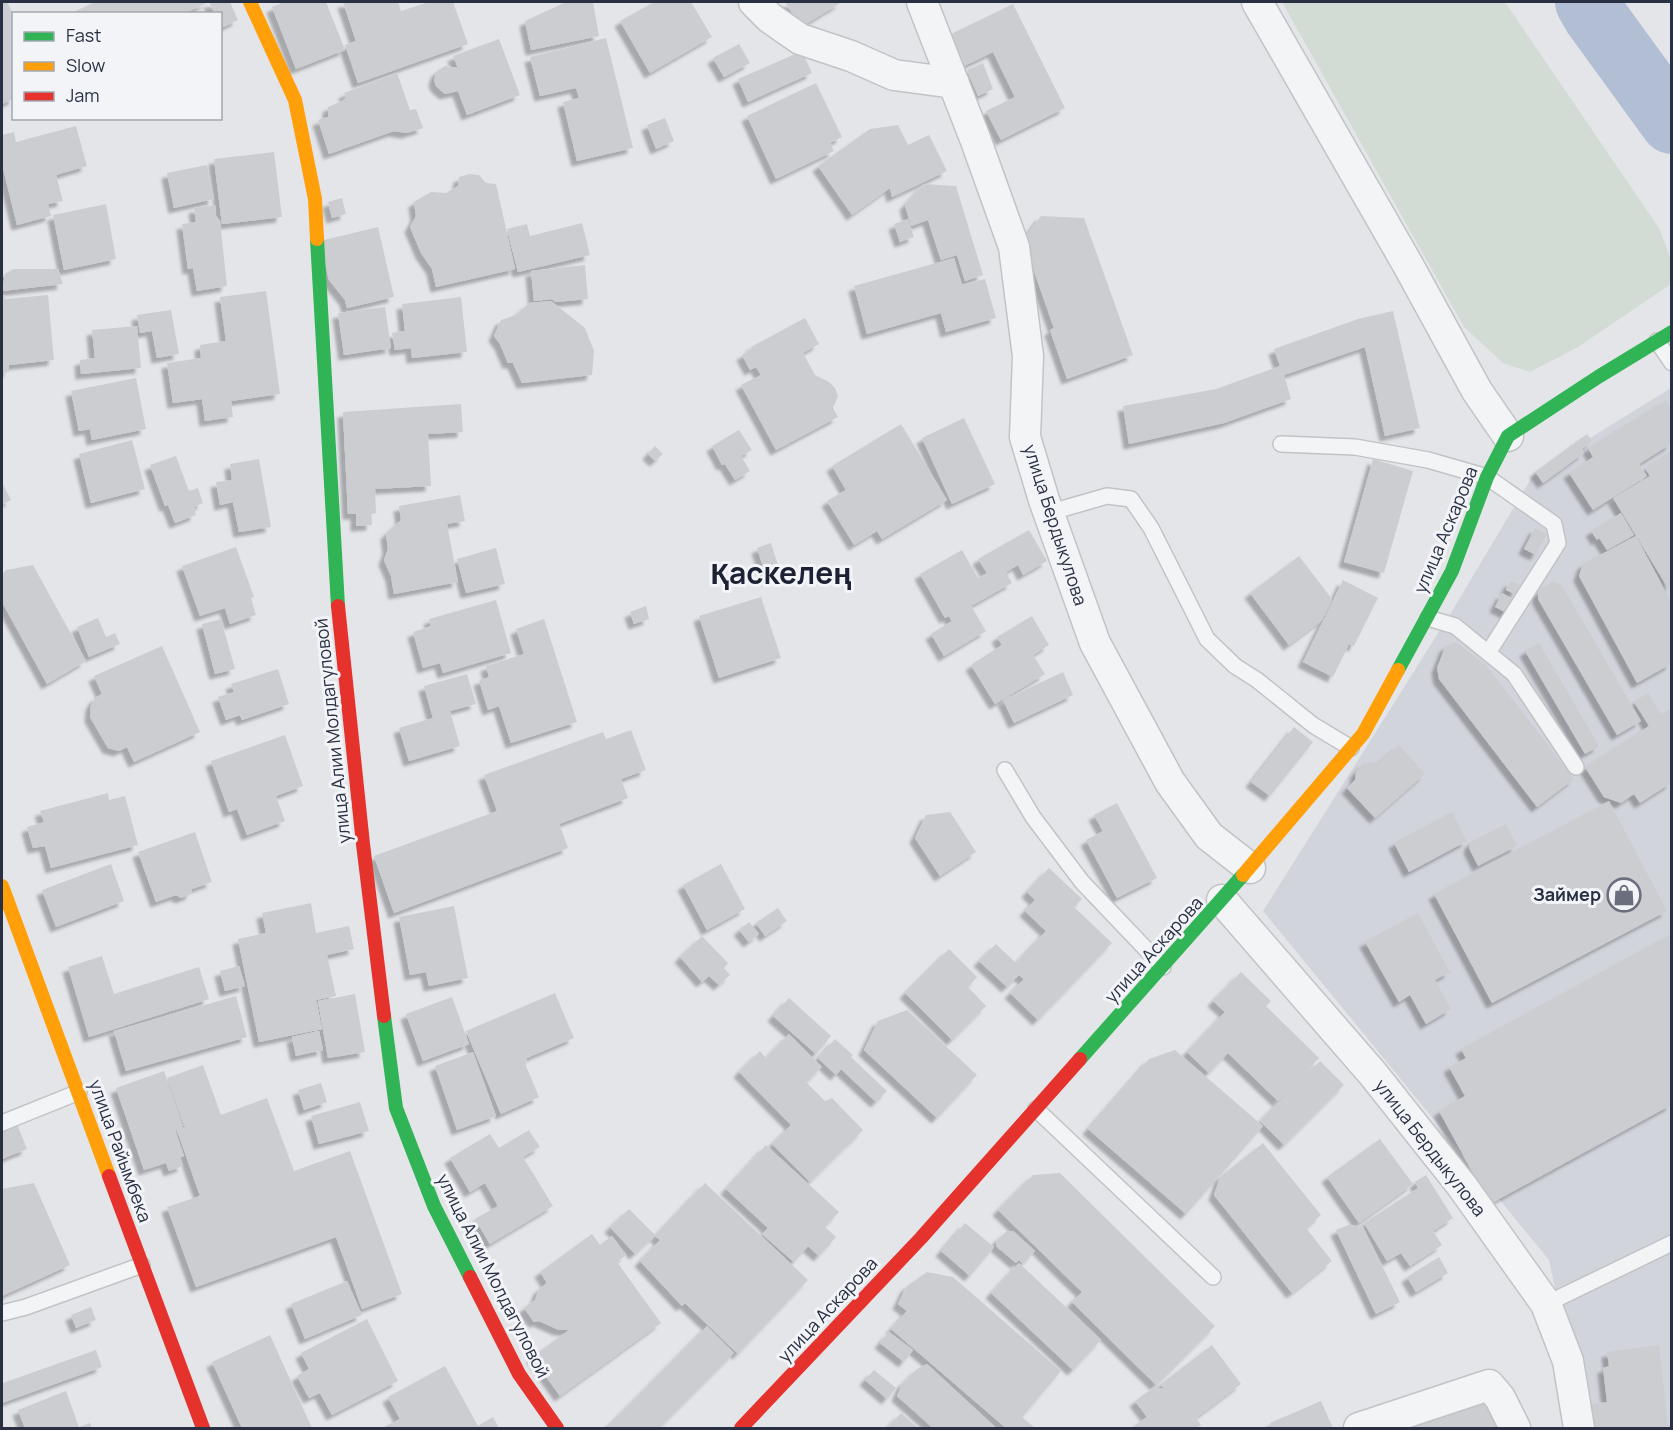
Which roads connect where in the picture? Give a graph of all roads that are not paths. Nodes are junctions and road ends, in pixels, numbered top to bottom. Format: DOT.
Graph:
graph roads {
  1 [pos="250,2"];
  2 [pos="754,2"];
  3 [pos="922,2"];
  4 [pos="1257,2"];
  5 [pos="954,83"];
  6 [pos="1671,332"];
  7 [pos="1657,341"];
  8 [pos="1671,363"];
  9 [pos="1508,436"];
  10 [pos="1281,444"];
  11 [pos="1487,477"];
  12 [pos="1048,513"];
  13 [pos="1428,618"];
  14 [pos="1488,653"];
  15 [pos="1351,748"];
  16 [pos="1576,767"];
  17 [pos="1005,770"];
  18 [pos="1250,868"];
  19 [pos="2,886"];
  20 [pos="1222,900"];
  21 [pos="1162,967"];
  22 [pos="79,1092"];
  23 [pos="1036,1109"];
  24 [pos="2,1123"];
  25 [pos="1671,1243"];
  26 [pos="142,1264"];
  27 [pos="1213,1277"];
  28 [pos="1546,1304"];
  29 [pos="2,1313"];
  30 [pos="203,1428"];
  31 [pos="557,1428"];
  32 [pos="741,1428"];
  33 [pos="1359,1428"];
  34 [pos="1515,1428"];
  35 [pos="1579,1428"];
  1 -- 31 [label="street, улица Алии Молдагуловой"];
  2 -- 5 [label="street"];
  3 -- 5 [label="street, улица Бердыкулова"];
  4 -- 9 [label="street"];
  5 -- 12 [label="street, улица Бердыкулова"];
  6 -- 7 [label="street"];
  7 -- 8 [label="lane"];
  7 -- 9 [label="street"];
  9 -- 11 [label="street, улица Аскарова"];
  10 -- 11 [label="lane"];
  11 -- 13 [label="street, улица Аскарова"];
  11 -- 14 [label="lane"];
  12 -- 15 [label="lane"];
  12 -- 18 [label="street, улица Бердыкулова"];
  13 -- 14 [label="lane"];
  13 -- 15 [label="street, улица Аскарова"];
  14 -- 16 [label="lane"];
  15 -- 18 [label="street, улица Аскарова"];
  17 -- 21 [label="lane"];
  18 -- 20 [label="street, улица Аскарова"];
  19 -- 22 [label="street, улица Райымбека"];
  20 -- 21 [label="street, улица Аскарова"];
  20 -- 28 [label="street, улица Бердыкулова"];
  21 -- 23 [label="street, улица Аскарова"];
  22 -- 24 [label="lane"];
  22 -- 26 [label="street, улица Райымбека"];
  23 -- 27 [label="lane"];
  23 -- 32 [label="street, улица Аскарова"];
  25 -- 28 [label="lane"];
  26 -- 29 [label="lane"];
  26 -- 30 [label="street, улица Райымбека"];
  28 -- 35 [label="street, улица Бердыкулова"];
  33 -- 34 [label="street"];
}
